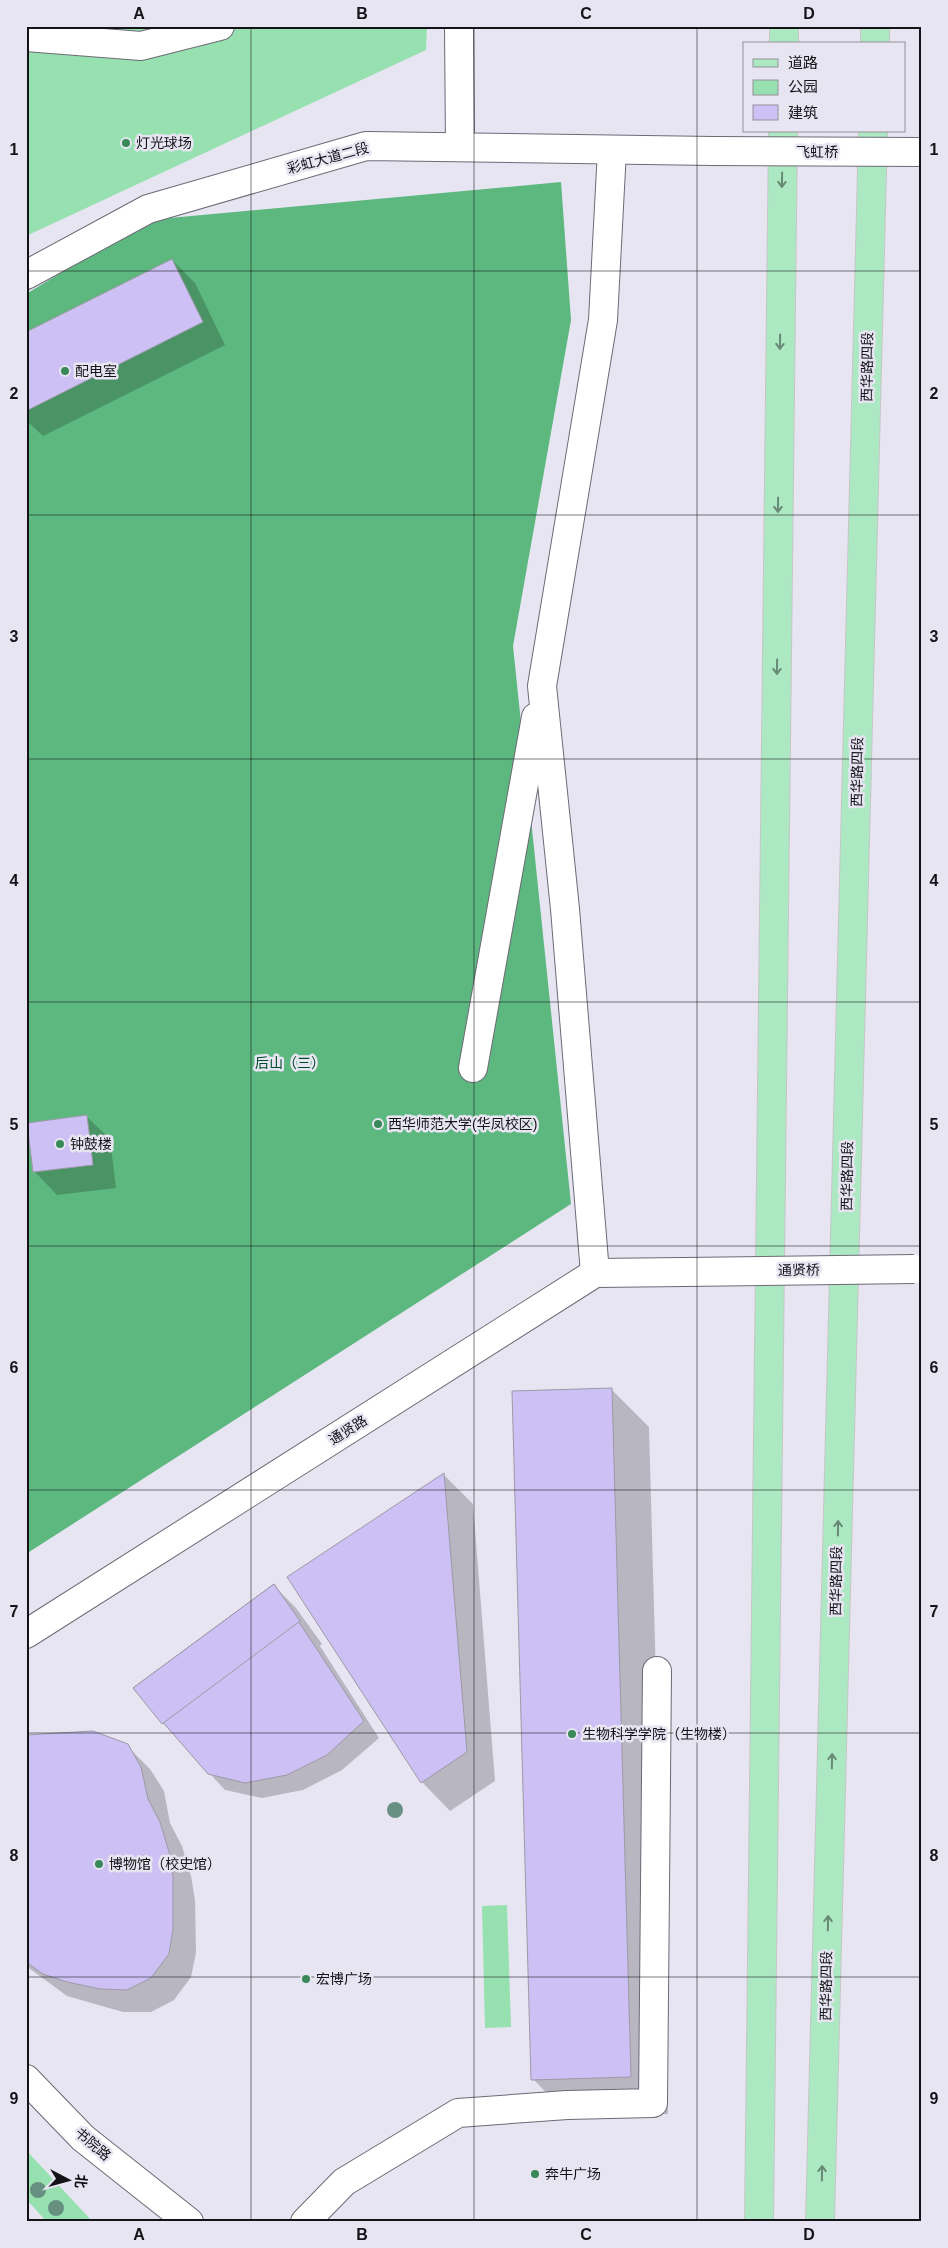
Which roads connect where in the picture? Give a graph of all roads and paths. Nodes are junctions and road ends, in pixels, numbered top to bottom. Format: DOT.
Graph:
graph roads {
  1 [pos="220,26"];
  2 [pos="459,26"];
  3 [pos="784,26"];
  4 [pos="875,26"];
  5 [pos="26,37"];
  6 [pos="784,42"];
  7 [pos="875,42"];
  8 [pos="783,132"];
  9 [pos="873,132"];
  10 [pos="460,146"];
  11 [pos="612,150"];
  12 [pos="713,151"];
  13 [pos="922,152"];
  14 [pos="26,275"];
  15 [pos="542,686"];
  16 [pos="473,1068"];
  17 [pos="918,1268"];
  18 [pos="596,1273"];
  19 [pos="26,1634"];
  20 [pos="656,1671"];
  21 [pos="26,2079"];
  22 [pos="189,2222"];
  23 [pos="305,2222"];
  24 [pos="759,2222"];
  25 [pos="820,2222"];
  1 -- 5 [label="street"];
  2 -- 10 [label="street"];
  3 -- 6 [label="main road"];
  4 -- 7 [label="main road"];
  8 -- 24 [label="main road, one-way"];
  25 -- 9 [label="main road, 西华路四段, one-way"];
  10 -- 11 [label="street, 彩虹大道二段"];
  10 -- 14 [label="street, 彩虹大道二段"];
  11 -- 12 [label="street, 彩虹大道二段"];
  11 -- 15 [label="street"];
  12 -- 13 [label="street, 飞虹桥, bridge"];
  15 -- 16 [label="street"];
  15 -- 18 [label="street"];
  17 -- 18 [label="street, 通贤桥, bridge"];
  18 -- 19 [label="street, 通贤路"];
  20 -- 23 [label="street"];
  21 -- 22 [label="street, 书院路"];
}
